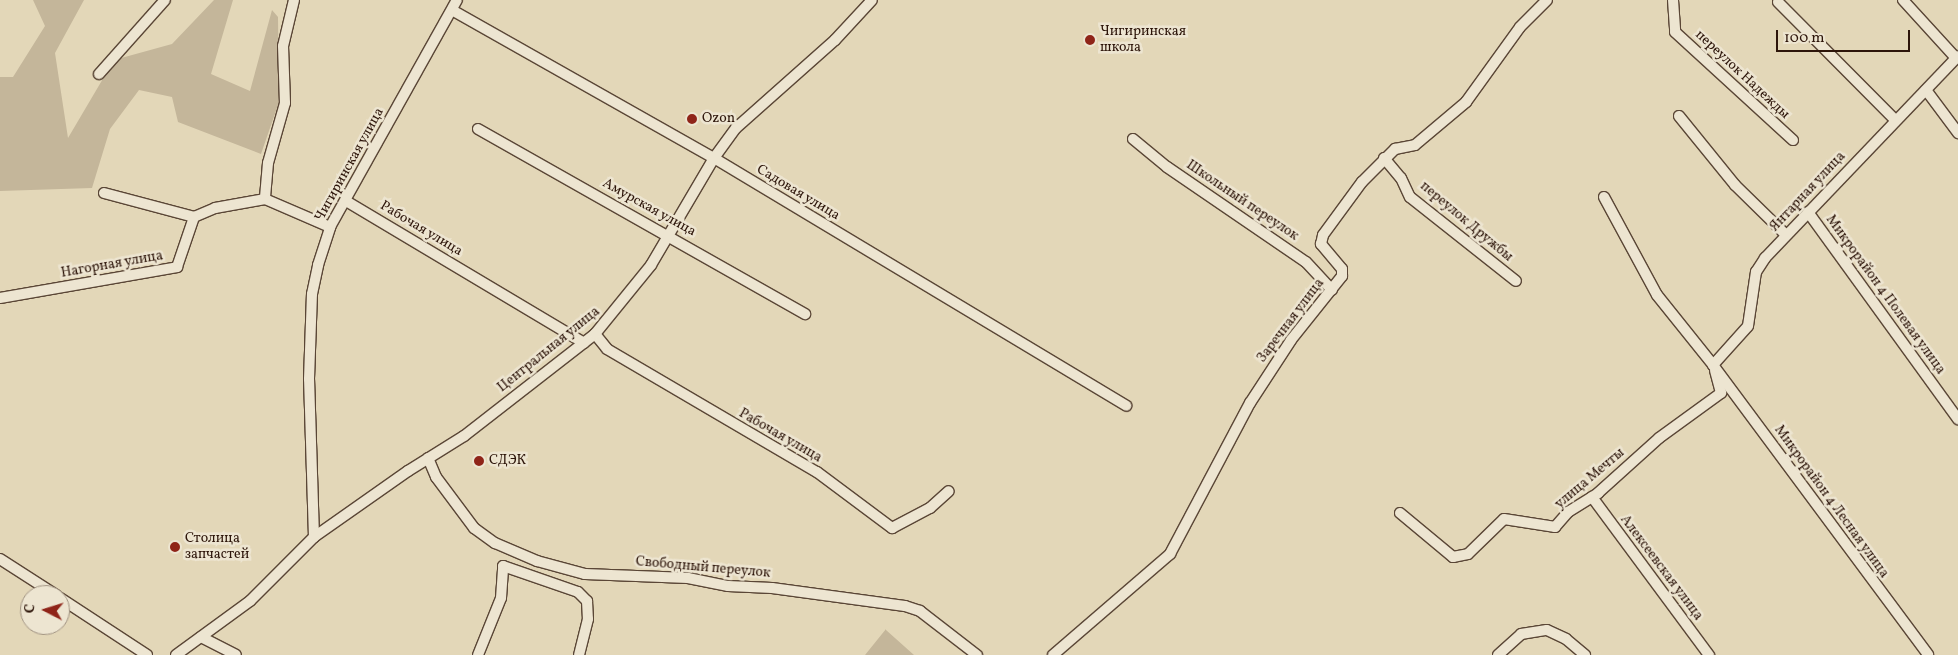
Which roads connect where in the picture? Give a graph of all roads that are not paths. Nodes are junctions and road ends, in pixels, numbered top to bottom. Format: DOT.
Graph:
graph roads {
  1 [pos="165,0"];
  2 [pos="294,0"];
  3 [pos="457,0"];
  4 [pos="1547,0"];
  5 [pos="1674,0"];
  6 [pos="1903,0"];
  7 [pos="868,1"];
  8 [pos="1778,2"];
  9 [pos="452,10"];
  10 [pos="1957,57"];
  11 [pos="99,74"];
  12 [pos="1926,90"];
  13 [pos="1679,116"];
  14 [pos="1894,120"];
  15 [pos="478,129"];
  16 [pos="1958,133"];
  17 [pos="1133,140"];
  18 [pos="1793,140"];
  19 [pos="714,158"];
  20 [pos="1384,158"];
  21 [pos="104,193"];
  22 [pos="1604,197"];
  23 [pos="265,199"];
  24 [pos="346,201"];
  25 [pos="1808,212"];
  26 [pos="194,218"];
  27 [pos="330,226"];
  28 [pos="1786,235"];
  29 [pos="670,236"];
  30 [pos="1516,281"];
  31 [pos="1332,290"];
  32 [pos="0,298"];
  33 [pos="805,314"];
  34 [pos="595,334"];
  35 [pos="584,342"];
  36 [pos="1713,365"];
  37 [pos="1126,406"];
  38 [pos="1958,419"];
  39 [pos="428,458"];
  40 [pos="950,491"];
  41 [pos="1592,497"];
  42 [pos="1400,513"];
  43 [pos="314,537"];
  44 [pos="0,559"];
  45 [pos="40,585"];
  46 [pos="70,605"];
  47 [pos="201,637"];
  48 [pos="971,653"];
  49 [pos="147,655"];
  50 [pos="176,655"];
  51 [pos="236,655"];
  52 [pos="478,655"];
  53 [pos="579,655"];
  54 [pos="1053,655"];
  55 [pos="1498,655"];
  56 [pos="1585,655"];
  57 [pos="1709,655"];
  58 [pos="1928,655"];
  1 -- 11 [label="street"];
  2 -- 23 [label="street"];
  3 -- 9 [label="street, Чигиринская улица"];
  4 -- 20 [label="street, Заречная улица"];
  5 -- 18 [label="street, переулок Надежды"];
  6 -- 10 [label="street"];
  7 -- 19 [label="street, Центральная улица"];
  8 -- 14 [label="street"];
  9 -- 19 [label="street, Садовая улица"];
  9 -- 24 [label="street, Чигиринская улица"];
  10 -- 12 [label="street, Янтарная улица"];
  12 -- 14 [label="street, Янтарная улица"];
  12 -- 16 [label="street"];
  13 -- 28 [label="street"];
  14 -- 25 [label="street, Янтарная улица"];
  15 -- 29 [label="street, Амурская улица"];
  17 -- 31 [label="street, Школьный переулок"];
  19 -- 29 [label="street, Центральная улица"];
  19 -- 37 [label="street, Садовая улица"];
  20 -- 30 [label="street, переулок Дружбы"];
  20 -- 31 [label="street, Заречная улица"];
  21 -- 26 [label="street"];
  22 -- 36 [label="street, Микрорайон 4 Лесная улица"];
  23 -- 26 [label="street"];
  23 -- 27 [label="street"];
  24 -- 27 [label="street, Чигиринская улица"];
  24 -- 35 [label="street, Рабочая улица"];
  25 -- 28 [label="street, Янтарная улица"];
  25 -- 38 [label="street, Микрорайон 4 Полевая улица"];
  26 -- 32 [label="street, Нагорная улица"];
  27 -- 43 [label="street, Чигиринская улица"];
  28 -- 36 [label="street, Янтарная улица"];
  29 -- 33 [label="street, Амурская улица"];
  29 -- 34 [label="street, Центральная улица"];
  31 -- 54 [label="street, Заречная улица"];
  34 -- 35 [label="street, Центральная улица"];
  34 -- 40 [label="street, Рабочая улица"];
  35 -- 39 [label="street, Центральная улица"];
  36 -- 41 [label="street, улица Мечты"];
  36 -- 58 [label="street, Микрорайон 4 Лесная улица"];
  39 -- 43 [label="street, Центральная улица"];
  39 -- 48 [label="street, Свободный переулок"];
  41 -- 42 [label="street, улица Мечты"];
  41 -- 57 [label="street, Алексеевская улица"];
  43 -- 47 [label="street, Центральная улица"];
  44 -- 45 [label="street"];
  46 -- 49 [label="street"];
  47 -- 50 [label="street, Центральная улица"];
  47 -- 51 [label="street"];
  52 -- 53 [label="street"];
  55 -- 56 [label="street"];
}
